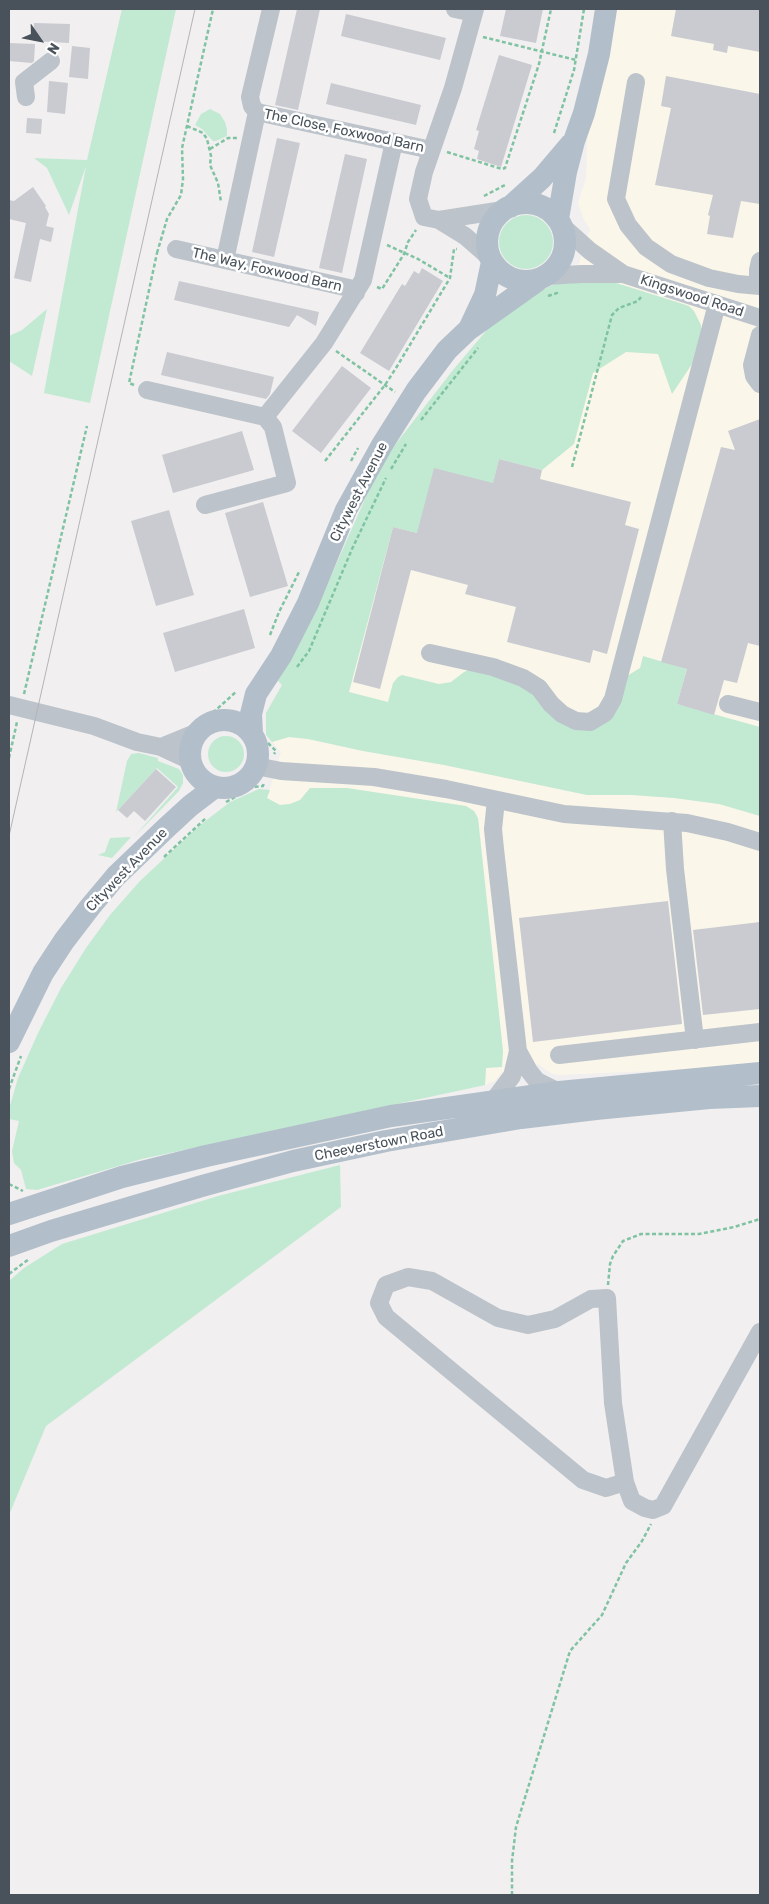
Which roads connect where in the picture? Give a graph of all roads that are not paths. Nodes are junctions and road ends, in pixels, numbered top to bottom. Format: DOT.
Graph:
graph roads {
  1 [pos="271,9"];
  2 [pos="455,9"];
  3 [pos="606,9"];
  4 [pos="474,11"];
  5 [pos="51,60"];
  6 [pos="636,82"];
  7 [pos="20,87"];
  8 [pos="257,112"];
  9 [pos="574,141"];
  10 [pos="394,142"];
  11 [pos="431,149"];
  12 [pos="506,208"];
  13 [pos="432,218"];
  14 [pos="559,222"];
  15 [pos="176,249"];
  16 [pos="490,259"];
  17 [pos="225,260"];
  18 [pos="760,261"];
  19 [pos="623,274"];
  20 [pos="542,278"];
  21 [pos="360,286"];
  22 [pos="759,286"];
  23 [pos="717,304"];
  24 [pos="760,318"];
  25 [pos="760,335"];
  26 [pos="475,337"];
  27 [pos="760,384"];
  28 [pos="147,390"];
  29 [pos="265,417"];
  30 [pos="206,505"];
  31 [pos="430,653"];
  32 [pos="256,694"];
  33 [pos="728,704"];
  34 [pos="15,707"];
  35 [pos="760,712"];
  36 [pos="226,720"];
  37 [pos="200,731"];
  38 [pos="259,738"];
  39 [pos="161,747"];
  40 [pos="192,765"];
  41 [pos="262,767"];
  42 [pos="218,797"];
  43 [pos="496,800"];
  44 [pos="200,810"];
  45 [pos="672,821"];
  46 [pos="760,842"];
  47 [pos="760,1032"];
  48 [pos="695,1040"];
  49 [pos="16,1045"];
  50 [pos="518,1051"];
  51 [pos="559,1055"];
  52 [pos="760,1073"];
  53 [pos="559,1092"];
  54 [pos="760,1096"];
  55 [pos="494,1100"];
  56 [pos="9,1196"];
  57 [pos="39,1204"];
  58 [pos="9,1214"];
  59 [pos="42,1234"];
  60 [pos="9,1246"];
  61 [pos="9,1261"];
  62 [pos="760,1332"];
  63 [pos="625,1482"];
  1 -- 8 [label="street"];
  2 -- 4 [label="street"];
  3 -- 9 [label="main road"];
  4 -- 11 [label="street"];
  5 -- 7 [label="street"];
  6 -- 22 [label="street"];
  8 -- 10 [label="street, The Close, Foxwood Barn"];
  8 -- 17 [label="street"];
  9 -- 12 [label="main road"];
  9 -- 14 [label="main road"];
  10 -- 11 [label="street, The Close, Foxwood Barn"];
  10 -- 21 [label="street"];
  11 -- 13 [label="street"];
  12 -- 13 [label="street"];
  12 -- 14 [label="main road"];
  12 -- 16 [label="main road"];
  13 -- 16 [label="street"];
  14 -- 19 [label="street, Kingswood Road"];
  14 -- 20 [label="main road"];
  15 -- 17 [label="street, The Way, Foxwood Barn"];
  16 -- 20 [label="main road"];
  16 -- 26 [label="main road, Citywest Avenue"];
  17 -- 21 [label="street, The Way, Foxwood Barn"];
  18 -- 22 [label="street"];
  19 -- 20 [label="street, Kingswood Road"];
  19 -- 23 [label="street, Kingswood Road"];
  20 -- 26 [label="main road, Citywest Avenue"];
  21 -- 29 [label="street"];
  23 -- 24 [label="street, Kingswood Road"];
  23 -- 31 [label="street"];
  25 -- 27 [label="street"];
  26 -- 32 [label="main road, Citywest Avenue"];
  28 -- 29 [label="street"];
  29 -- 30 [label="street"];
  32 -- 36 [label="main road, Citywest Avenue"];
  32 -- 38 [label="main road, Citywest Avenue"];
  33 -- 35 [label="street"];
  34 -- 39 [label="street"];
  36 -- 37 [label="main road"];
  36 -- 38 [label="main road"];
  37 -- 39 [label="street"];
  37 -- 40 [label="main road"];
  38 -- 41 [label="main road"];
  39 -- 40 [label="street"];
  40 -- 42 [label="main road"];
  40 -- 44 [label="main road"];
  41 -- 42 [label="main road"];
  41 -- 43 [label="street"];
  42 -- 44 [label="main road, Citywest Avenue"];
  43 -- 45 [label="street"];
  43 -- 50 [label="street"];
  44 -- 49 [label="main road, Citywest Avenue"];
  45 -- 46 [label="street"];
  45 -- 48 [label="street"];
  47 -- 48 [label="street"];
  48 -- 51 [label="street"];
  50 -- 53 [label="street"];
  50 -- 55 [label="street"];
  52 -- 53 [label="main road, Cheeverstown Road"];
  53 -- 55 [label="main road, Cheeverstown Road"];
  54 -- 59 [label="main road, Cheeverstown Road"];
  55 -- 57 [label="main road, Cheeverstown Road"];
  56 -- 57 [label="main road"];
  57 -- 58 [label="main road, Cheeverstown Road"];
  59 -- 60 [label="main road, Cheeverstown Road"];
  59 -- 61 [label="main road"];
  62 -- 63 [label="street"];
  63 -- 63 [label="street"];
}
